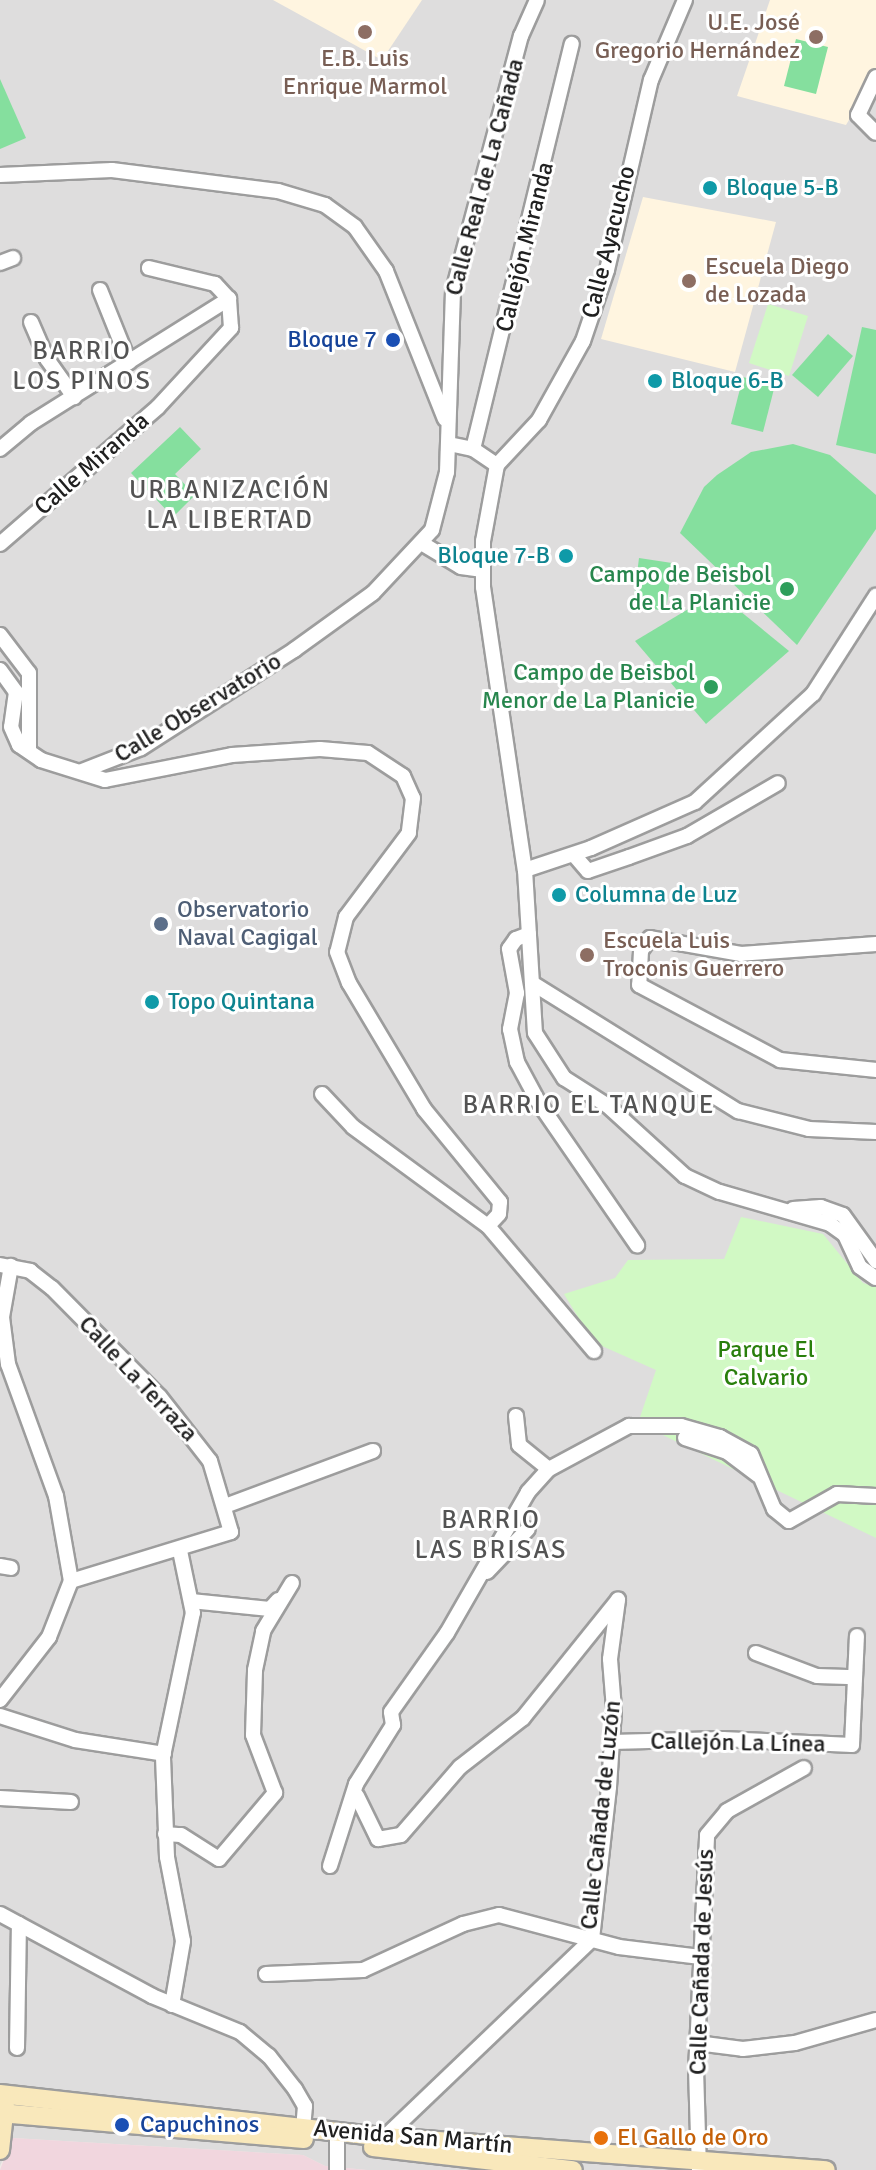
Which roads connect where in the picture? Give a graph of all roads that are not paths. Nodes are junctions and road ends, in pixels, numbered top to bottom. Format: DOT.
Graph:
graph roads {
  1 [pos="537,0"];
  2 [pos="685,0"];
  3 [pos="572,44"];
  4 [pos="876,77"];
  5 [pos="876,133"];
  6 [pos="0,175"];
  7 [pos="149,268"];
  8 [pos="100,290"];
  9 [pos="229,299"];
  10 [pos="31,322"];
  11 [pos="129,362"];
  12 [pos="74,397"];
  13 [pos="448,427"];
  14 [pos="449,444"];
  15 [pos="0,449"];
  16 [pos="473,449"];
  17 [pos="497,465"];
  18 [pos="0,544"];
  19 [pos="423,544"];
  20 [pos="483,570"];
  21 [pos="876,596"];
  22 [pos="0,635"];
  23 [pos="0,670"];
  24 [pos="29,751"];
  25 [pos="81,771"];
  26 [pos="778,783"];
  27 [pos="574,855"];
  28 [pos="525,870"];
  29 [pos="529,934"];
  30 [pos="876,944"];
  31 [pos="532,983"];
  32 [pos="876,1070"];
  33 [pos="322,1094"];
  34 [pos="876,1132"];
  35 [pos="793,1209"];
  36 [pos="488,1226"];
  37 [pos="637,1245"];
  38 [pos="876,1261"];
  39 [pos="6,1266"];
  40 [pos="876,1278"];
  41 [pos="594,1351"];
  42 [pos="516,1416"];
  43 [pos="685,1438"];
  44 [pos="373,1451"];
  45 [pos="549,1469"];
  46 [pos="765,1486"];
  47 [pos="876,1496"];
  48 [pos="225,1506"];
  49 [pos="528,1529"];
  50 [pos="180,1551"];
  51 [pos="71,1581"];
  52 [pos="475,1584"];
  53 [pos="191,1601"];
  54 [pos="857,1636"];
  55 [pos="756,1653"];
  56 [pos="855,1677"];
  57 [pos="0,1700"];
  58 [pos="0,1716"];
  59 [pos="612,1742"];
  60 [pos="164,1754"];
  61 [pos="804,1768"];
  62 [pos="357,1796"];
  63 [pos="0,1798"];
  64 [pos="71,1802"];
  65 [pos="165,1834"];
  66 [pos="330,1866"];
  67 [pos="0,1914"];
  68 [pos="19,1924"];
  69 [pos="592,1939"];
  70 [pos="700,1957"];
  71 [pos="266,1974"];
  72 [pos="172,2005"];
  73 [pos="876,2020"];
  74 [pos="697,2043"];
  75 [pos="17,2048"];
  76 [pos="3,2094"];
  77 [pos="2,2113"];
  78 [pos="303,2127"];
  79 [pos="337,2137"];
  80 [pos="385,2137"];
  81 [pos="0,2150"];
  82 [pos="698,2166"];
  83 [pos="337,2170"];
  84 [pos="573,2170"];
  85 [pos="826,2170"];
  1 -- 13 [label="street, Calle Real de La Cañada"];
  2 -- 17 [label="street, Calle Ayacucho"];
  3 -- 16 [label="street, Callejón Miranda"];
  4 -- 5 [label="street"];
  6 -- 13 [label="street"];
  7 -- 9 [label="street"];
  8 -- 11 [label="street"];
  9 -- 11 [label="street"];
  9 -- 18 [label="street, Calle Miranda"];
  10 -- 12 [label="street"];
  11 -- 12 [label="street"];
  12 -- 15 [label="street"];
  13 -- 14 [label="street, Calle Real de La Cañada"];
  14 -- 16 [label="street"];
  14 -- 19 [label="street, Calle Real de La Cañada"];
  16 -- 17 [label="street"];
  17 -- 20 [label="street"];
  19 -- 20 [label="street"];
  19 -- 25 [label="street, Calle Observatorio"];
  20 -- 28 [label="street"];
  21 -- 27 [label="street"];
  22 -- 24 [label="street"];
  23 -- 24 [label="street"];
  24 -- 25 [label="street"];
  25 -- 36 [label="street, Calle Observatorio"];
  26 -- 27 [label="street"];
  27 -- 28 [label="street"];
  28 -- 29 [label="street"];
  29 -- 31 [label="street"];
  29 -- 37 [label="street"];
  30 -- 32 [label="street"];
  31 -- 34 [label="street"];
  31 -- 35 [label="street"];
  33 -- 36 [label="street"];
  35 -- 38 [label="street"];
  35 -- 40 [label="street"];
  36 -- 41 [label="street"];
  39 -- 48 [label="street, Calle La Terraza"];
  39 -- 51 [label="street"];
  42 -- 45 [label="street"];
  43 -- 46 [label="street"];
  44 -- 48 [label="street"];
  45 -- 46 [label="street"];
  45 -- 52 [label="street"];
  46 -- 47 [label="street"];
  48 -- 50 [label="street, Calle La Terraza"];
  49 -- 52 [label="street"];
  50 -- 51 [label="street"];
  50 -- 53 [label="street"];
  51 -- 57 [label="street"];
  52 -- 62 [label="street"];
  53 -- 60 [label="street"];
  53 -- 65 [label="street"];
  54 -- 56 [label="street, Callejón La Línea"];
  55 -- 56 [label="street"];
  56 -- 59 [label="street, Callejón La Línea"];
  58 -- 60 [label="street"];
  59 -- 62 [label="street, Calle Cañada de Luzón"];
  59 -- 69 [label="street, Calle Cañada de Luzón"];
  60 -- 65 [label="street"];
  61 -- 70 [label="street, Calle Cañada de Jesús"];
  62 -- 66 [label="street"];
  63 -- 64 [label="street"];
  65 -- 72 [label="street"];
  67 -- 68 [label="street"];
  68 -- 72 [label="street"];
  68 -- 75 [label="street"];
  69 -- 70 [label="street"];
  69 -- 71 [label="street"];
  69 -- 80 [label="street, Calle Cañada de Luzón"];
  70 -- 74 [label="street, Calle Cañada de Jesús"];
  72 -- 78 [label="street"];
  73 -- 74 [label="street"];
  74 -- 82 [label="street, Calle Cañada de Jesús"];
  76 -- 77 [label="main road"];
  76 -- 78 [label="main road, Avenida San Martín"];
  77 -- 79 [label="main road, Avenida San Martín"];
  77 -- 81 [label="main road"];
  78 -- 79 [label="main road, Avenida San Martín"];
  79 -- 80 [label="main road, Avenida San Martín"];
  79 -- 83 [label="street"];
  79 -- 84 [label="main road, Avenida San Martín"];
  80 -- 82 [label="main road, Avenida San Martín"];
  82 -- 85 [label="main road, Avenida San Martín"];
}
